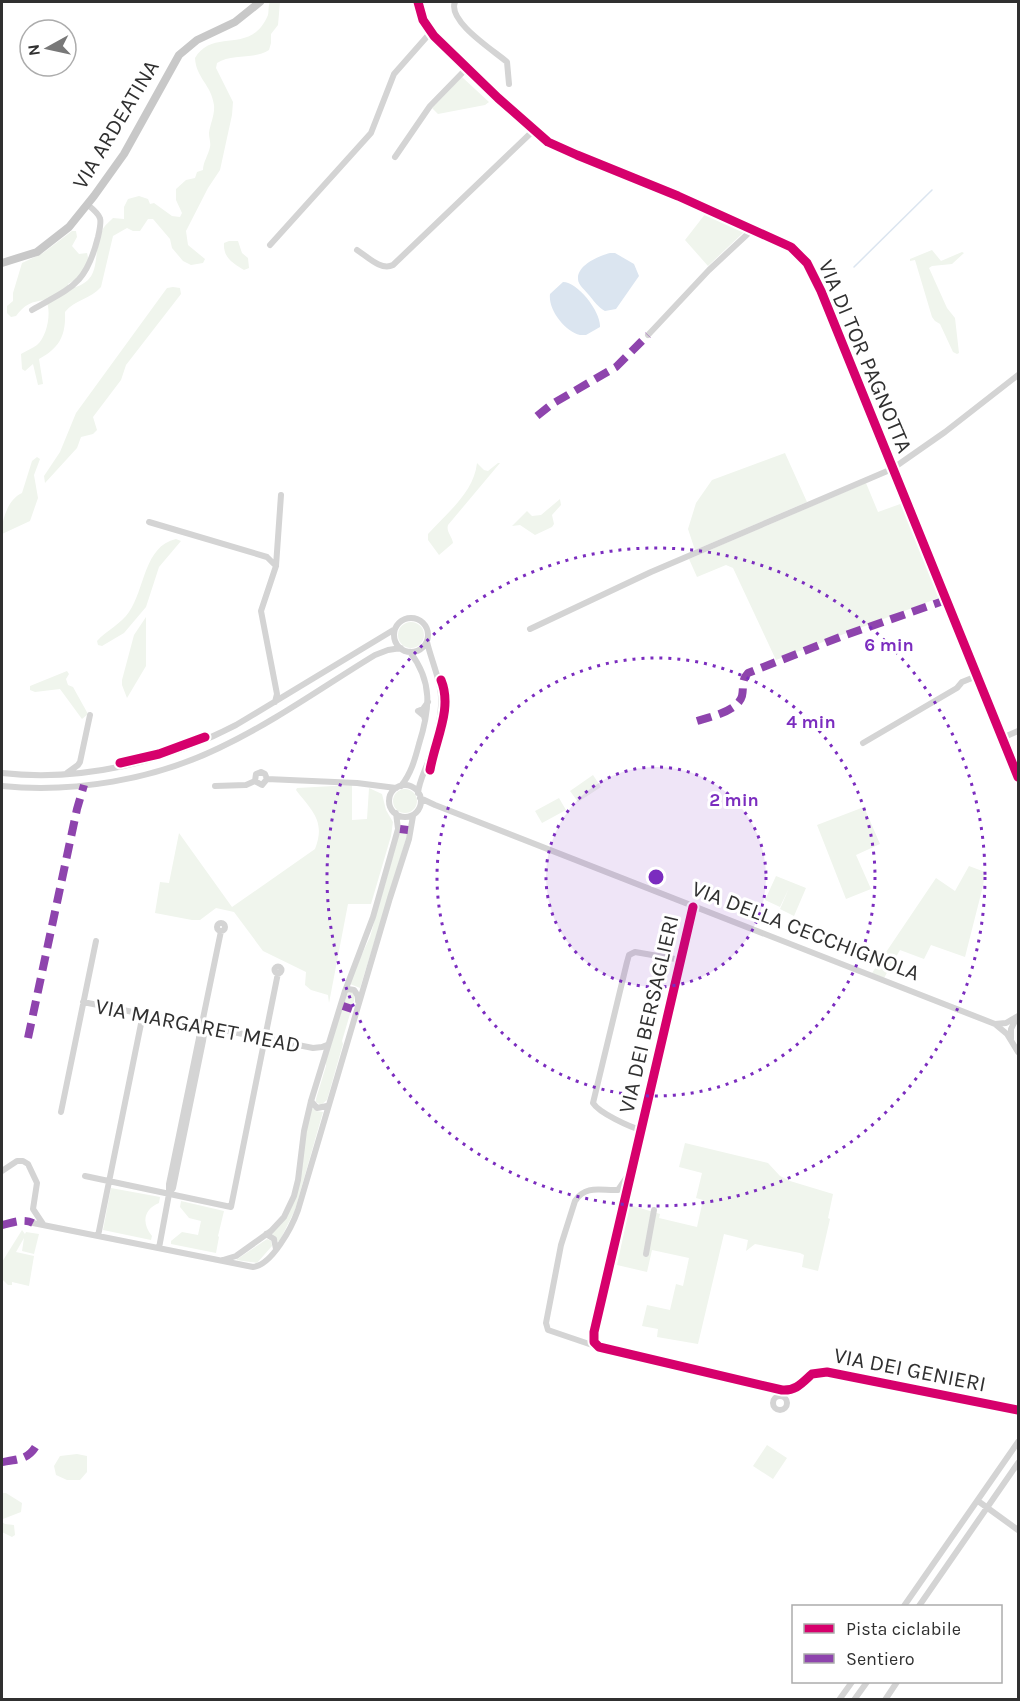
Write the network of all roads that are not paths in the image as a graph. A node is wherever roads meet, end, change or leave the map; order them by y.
1 (260, 2) edge
2 (418, 2) edge
3 (453, 3) edge
4 (431, 32) junction
5 (467, 68) junction
6 (509, 84) dead end
7 (534, 130) junction
8 (394, 157) dead end
9 (88, 205) junction
10 (753, 229) junction
11 (270, 244) dead end
12 (357, 250) dead end
13 (2, 263) edge
14 (32, 310) dead end
15 (648, 335) dead end
16 (1018, 375) edge
17 (892, 468) junction
18 (281, 495) dead end
19 (149, 522) dead end
20 (276, 566) junction
21 (395, 629) junction
22 (530, 629) dead end
23 (427, 642) junction
24 (401, 648) junction
25 (410, 652) junction
26 (977, 676) junction
27 (275, 683) junction
28 (288, 694) junction
29 (274, 703) junction
30 (90, 715) dead end
31 (1018, 731) edge
32 (1002, 738) junction
33 (863, 743) dead end
34 (80, 762) junction
35 (93, 771) junction
36 (2, 773) edge
37 (66, 774) junction
38 (1018, 777) edge
39 (2, 786) edge
40 (215, 786) dead end
41 (379, 787) junction
42 (399, 787) junction
43 (419, 795) junction
44 (390, 799) junction
45 (435, 806) junction
46 (419, 810) junction
47 (396, 813) junction
48 (413, 816) junction
49 (693, 907) junction
50 (221, 931) dead end
51 (96, 941) dead end
52 (681, 960) junction
53 (278, 973) dead end
54 (345, 991) junction
55 (83, 1002) junction
56 (356, 1011) junction
57 (143, 1014) junction
58 (1017, 1017) edge
59 (995, 1024) junction
60 (202, 1026) junction
61 (265, 1038) junction
62 (1011, 1040) junction
63 (327, 1045) junction
64 (313, 1048) junction
65 (1018, 1052) edge
66 (322, 1060) junction
67 (311, 1101) junction
68 (327, 1106) junction
69 (61, 1112) dead end
70 (641, 1130) junction
71 (2, 1171) edge
72 (632, 1171) junction
73 (85, 1176) dead end
74 (108, 1182) junction
75 (170, 1194) junction
76 (654, 1210) dead end
77 (33, 1223) dead end
78 (43, 1225) junction
79 (266, 1234) junction
80 (98, 1236) junction
81 (159, 1248) junction
82 (276, 1249) junction
83 (646, 1254) dead end
84 (219, 1260) junction
85 (599, 1347) junction
86 (1018, 1410) edge
87 (1018, 1442) edge
88 (1018, 1463) edge
89 (978, 1501) junction
90 (988, 1508) junction
91 (959, 1528) junction
92 (1018, 1530) edge
93 (968, 1535) junction
94 (905, 1605) edge
95 (920, 1605) edge
96 (851, 1683) edge
97 (866, 1683) edge
98 (896, 1683) edge
99 (839, 1700) edge
100 (854, 1700) edge
101 (885, 1700) edge

1 - 9 main road, VIA ARDEATINA
2 - 4 street, VIA DI TOR PAGNOTTA
3 - 6 street
4 - 5 street, VIA DI TOR PAGNOTTA
4 - 11 street
5 - 7 street, VIA DI TOR PAGNOTTA
5 - 8 street
7 - 10 street, VIA DI TOR PAGNOTTA
7 - 12 street
9 - 13 main road, VIA ARDEATINA
9 - 14 street
10 - 15 street
10 - 17 street, VIA DI TOR PAGNOTTA
16 - 17 street
17 - 22 street, VIA DI TOR PAGNOTTA
17 - 26 street, VIA DI TOR PAGNOTTA
18 - 20 street
19 - 20 street
20 - 27 street
21 - 23 street
21 - 24 street
21 - 28 street
23 - 25 street
23 - 43 street
24 - 25 street
24 - 39 street
25 - 42 street
26 - 32 street, VIA DI TOR PAGNOTTA
26 - 33 street
27 - 28 street
27 - 29 street
28 - 29 street
29 - 35 street
30 - 34 street
31 - 32 street
32 - 38 street, VIA DI TOR PAGNOTTA
34 - 35 street
34 - 37 street
35 - 37 street
36 - 37 street
40 - 41 street
41 - 42 street
41 - 44 street
42 - 43 street
42 - 44 street
43 - 45 street, VIA DELLA CECCHIGNOLA
43 - 46 street
44 - 47 street
45 - 46 street
45 - 49 street, VIA DELLA CECCHIGNOLA
46 - 48 street
47 - 48 street
47 - 54 street
48 - 56 street
49 - 52 street, VIA DEI BERSAGLIERI
49 - 59 street, VIA DELLA CECCHIGNOLA
50 - 60 street
51 - 55 street
52 - 70 street, VIA DEI BERSAGLIERI
52 - 70 street, VIA DEI BERSAGLIERI
53 - 61 street
54 - 56 street
54 - 63 street
55 - 57 street, VIA MARGARET MEAD
55 - 69 street
56 - 68 street
57 - 60 street, VIA MARGARET MEAD
57 - 74 street
58 - 59 street
58 - 62 street
59 - 62 street, VIA DELLA CECCHIGNOLA
60 - 61 street, VIA MARGARET MEAD
60 - 75 street
61 - 64 street, VIA MARGARET MEAD
61 - 75 street
62 - 65 street, VIA DELLA CECCHIGNOLA
63 - 64 street, VIA MARGARET MEAD
63 - 66 street
64 - 66 street, VIA MARGARET MEAD
66 - 67 street
67 - 68 street
67 - 79 street
68 - 82 street
70 - 72 street, VIA DEI BERSAGLIERI
71 - 78 street
72 - 85 street, VIA DEI BERSAGLIERI
72 - 85 street
73 - 74 street
74 - 75 street
74 - 80 street
75 - 81 street
76 - 83 street
77 - 78 street
78 - 80 street
79 - 82 street
79 - 84 street
80 - 81 street
81 - 84 street
82 - 84 street
85 - 86 street, VIA DEI GENIERI
87 - 89 street
88 - 90 street
89 - 90 street
89 - 91 street
90 - 92 street
90 - 93 street
91 - 93 street
91 - 94 street
93 - 95 street
96 - 99 street
97 - 100 street
98 - 101 street

